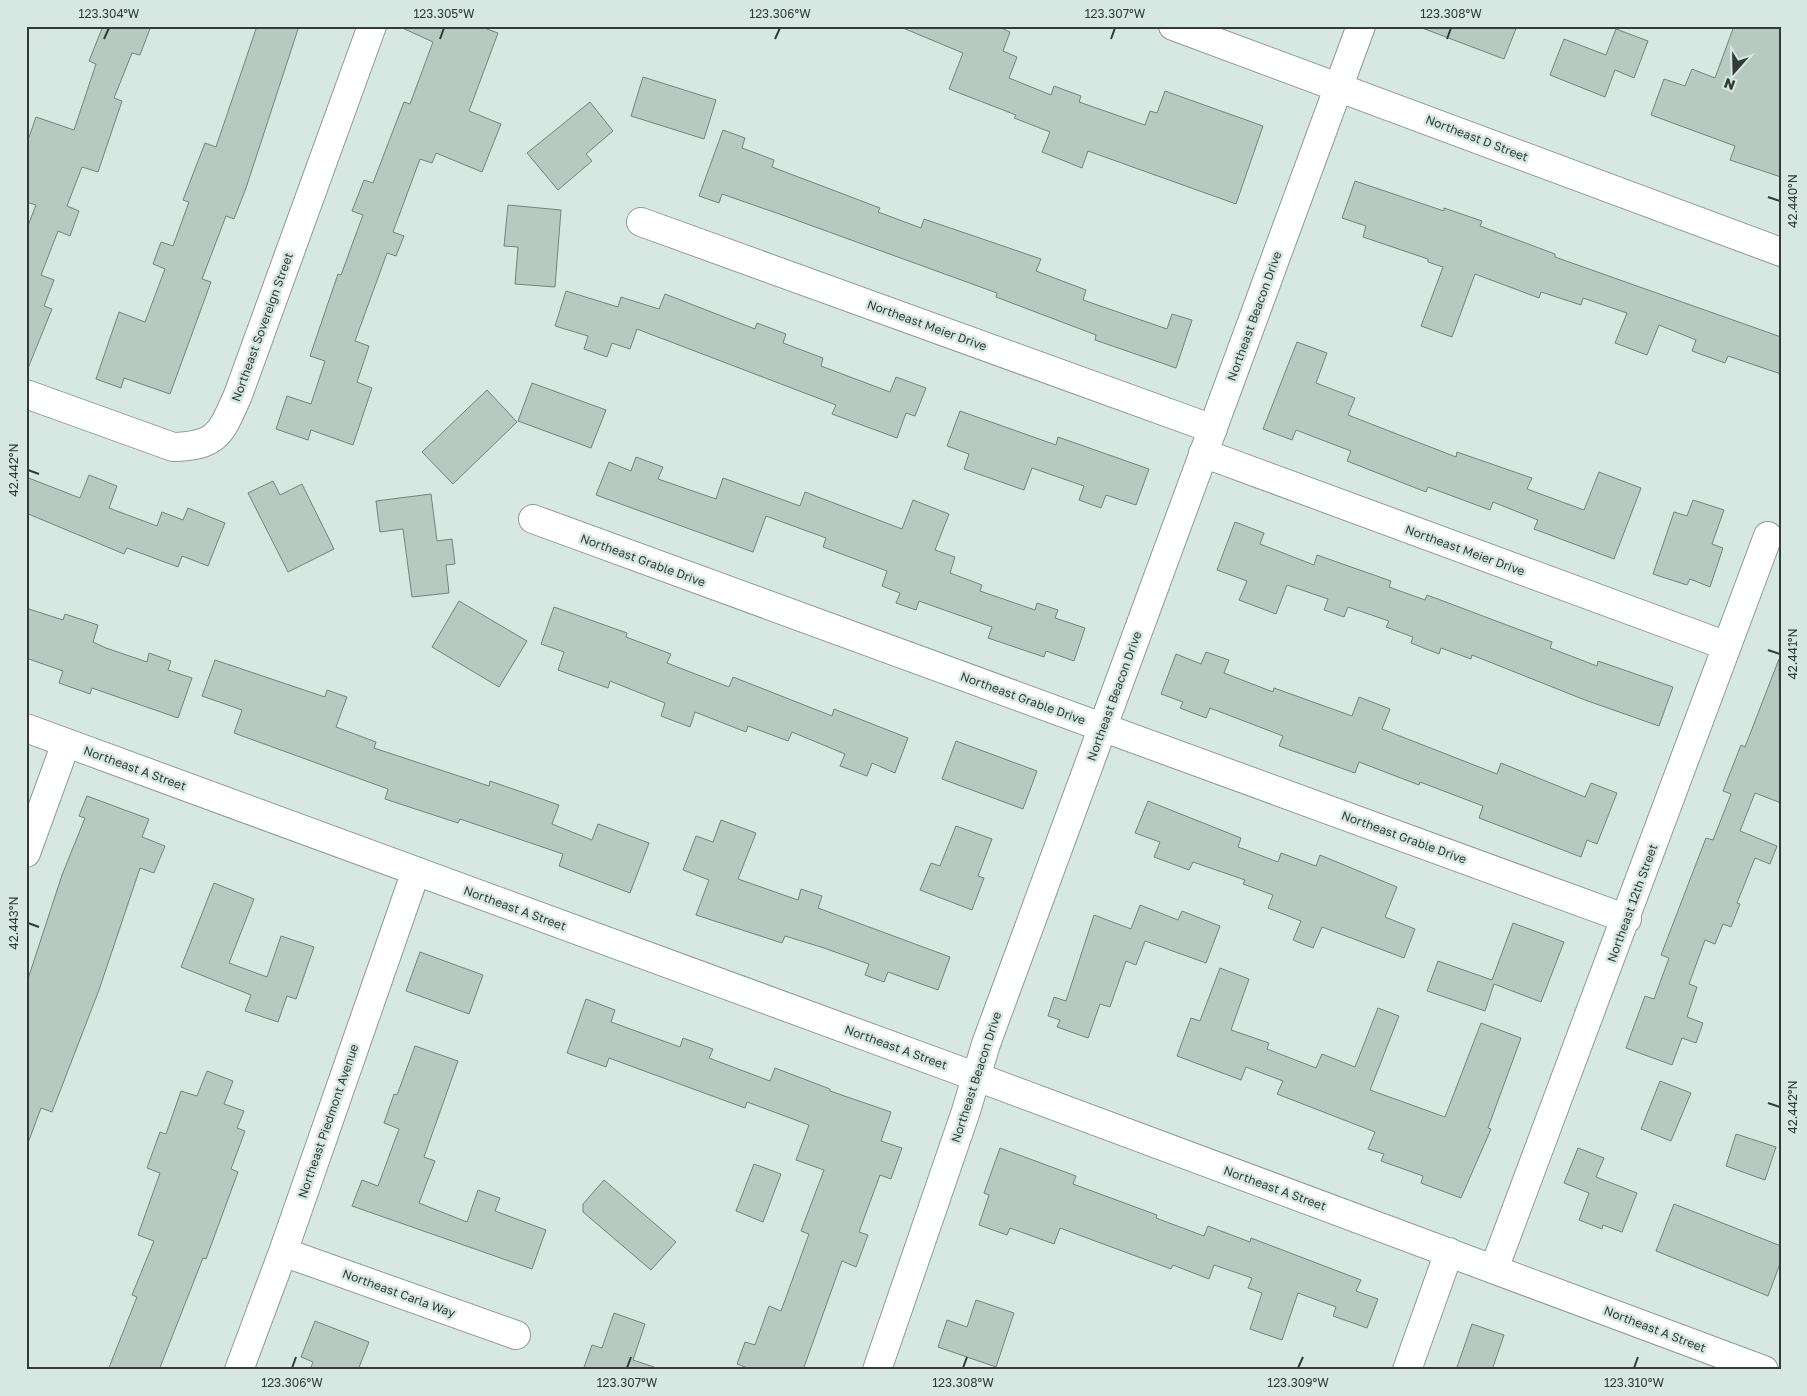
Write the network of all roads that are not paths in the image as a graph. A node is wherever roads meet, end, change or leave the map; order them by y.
1 (372, 26) edge
2 (1173, 26) edge
3 (1361, 26) edge
4 (1339, 87) junction
5 (641, 222) dead end
6 (1781, 252) edge
7 (26, 394) edge
8 (1208, 441) junction
9 (532, 520) dead end
10 (1768, 536) dead end
11 (1727, 646) junction
12 (1103, 727) junction
13 (26, 728) edge
14 (66, 743) junction
15 (26, 853) edge
16 (416, 871) junction
17 (1627, 919) junction
18 (977, 1077) junction
19 (282, 1252) junction
20 (1449, 1252) junction
21 (1494, 1269) junction
22 (516, 1335) dead end
23 (239, 1370) edge
24 (877, 1370) edge
25 (1407, 1370) edge
26 (1764, 1370) edge

1 - 7 street, Northeast Sovereign Street
2 - 4 street, Northeast D Street
3 - 4 street, Northeast Beacon Drive
4 - 6 street, Northeast D Street
4 - 8 street, Northeast Beacon Drive
5 - 8 street, Northeast Meier Drive
8 - 11 street, Northeast Meier Drive
8 - 12 street, Northeast Beacon Drive
9 - 12 street, Northeast Grable Drive
10 - 11 street, Northeast 12th Street
11 - 17 street, Northeast 12th Street
12 - 17 street, Northeast Grable Drive
12 - 18 street, Northeast Beacon Drive
13 - 14 street, Northeast A Street
14 - 15 street
14 - 16 street, Northeast A Street
16 - 18 street, Northeast A Street
16 - 19 street, Northeast Piedmont Avenue
17 - 21 street, Northeast 12th Street
18 - 20 street, Northeast A Street
18 - 24 street, Northeast Beacon Drive
19 - 22 street, Northeast Carla Way
19 - 23 street, Northeast Piedmont Avenue
20 - 21 street, Northeast A Street
20 - 25 street
21 - 26 street, Northeast A Street

